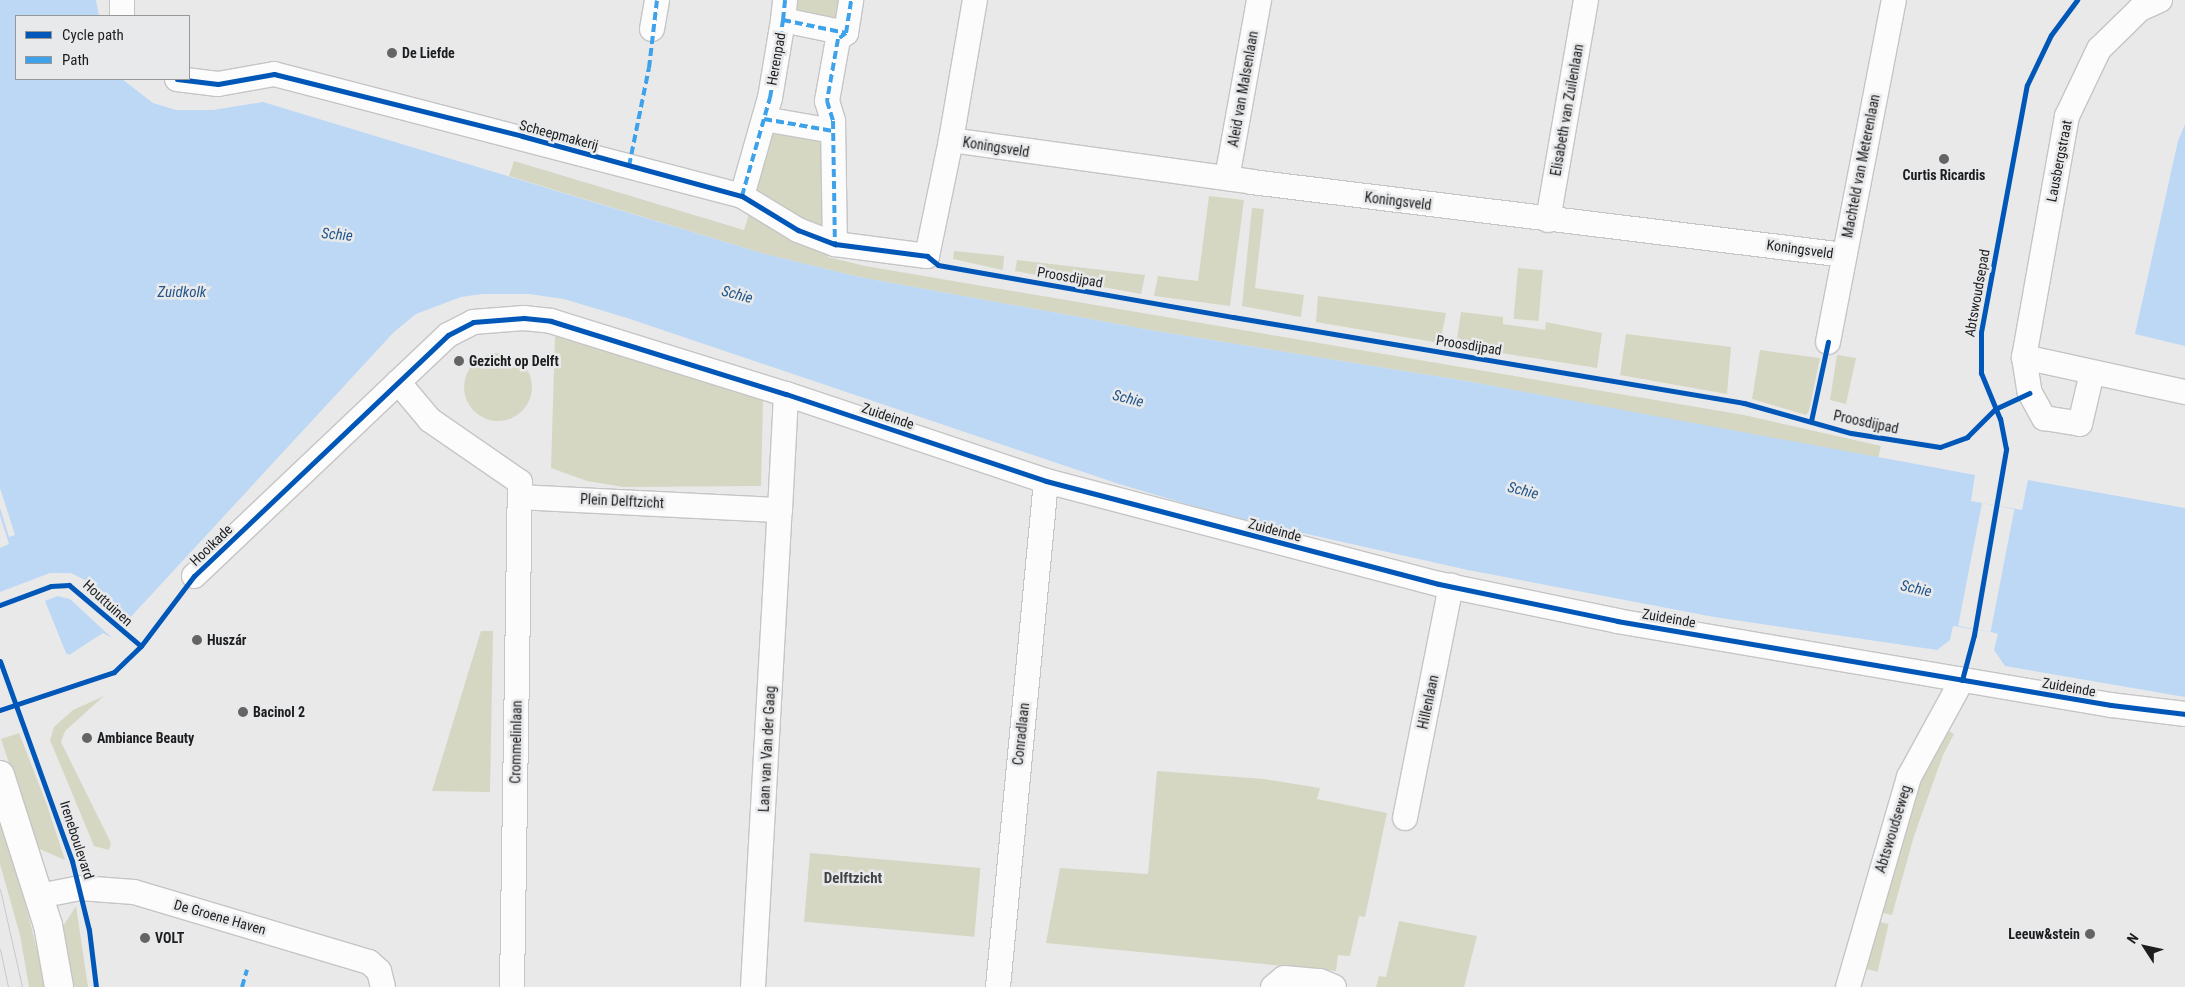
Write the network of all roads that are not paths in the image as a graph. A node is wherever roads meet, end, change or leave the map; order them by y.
1 (657, 0) edge
2 (851, 0) edge
3 (975, 0) edge
4 (1259, 0) edge
5 (1586, 0) edge
6 (1894, 0) edge
7 (2160, 0) edge
8 (784, 10) edge
9 (652, 29) dead end
10 (846, 33) junction
11 (185, 80) edge
12 (766, 108) junction
13 (833, 131) junction
14 (951, 140) junction
15 (1227, 178) junction
16 (742, 196) junction
17 (1548, 220) junction
18 (835, 244) junction
19 (1844, 255) junction
20 (1828, 342) dead end
21 (2024, 358) junction
22 (2092, 373) junction
23 (398, 382) junction
24 (2185, 392) edge
25 (786, 394) junction
26 (1046, 481) junction
27 (520, 496) junction
28 (780, 510) junction
29 (194, 576) dead end
30 (1451, 586) junction
31 (1962, 680) junction
32 (2185, 714) edge
33 (0, 775) edge
34 (1405, 818) dead end
35 (39, 896) junction
36 (59, 987) edge
37 (382, 987) edge
38 (512, 987) edge
39 (753, 987) edge
40 (998, 987) edge
41 (1273, 987) edge
42 (1334, 987) edge
43 (1848, 987) edge

1 - 9 street
2 - 10 street
3 - 14 street
4 - 15 street, Aleid van Malsenlaan
5 - 17 street, Elisabeth van Zuilenlaan
6 - 19 street, Machteld van Meterenlaan
7 - 21 street, Lausbergstraat
8 - 10 street, Herenpad
8 - 12 street, Herenpad
10 - 13 street
11 - 16 street, Scheepmakerij
12 - 13 street
12 - 16 street
13 - 18 street
14 - 15 street, Koningsveld
14 - 18 street, Scheepmakerij
15 - 17 street, Koningsveld
16 - 18 street, Scheepmakerij
17 - 19 street, Koningsveld
19 - 20 street, Machteld van Meterenlaan
21 - 22 street
21 - 22 street, Lausbergstraat
22 - 24 street
23 - 25 street, Zuideinde
23 - 27 street
23 - 29 street, Hooikade
25 - 26 street, Zuideinde
25 - 28 street
26 - 30 street, Zuideinde
26 - 40 street, Conradlaan
27 - 28 street, Plein Delftzicht
27 - 38 street, Crommelinlaan
28 - 39 street, Laan van Van der Gaag
30 - 31 street, Zuideinde
30 - 34 street, Hillenlaan
31 - 32 street, Zuideinde
31 - 43 street, Abtswoudseweg
33 - 35 main road
35 - 36 main road
35 - 37 street, De Groene Haven
41 - 42 street

